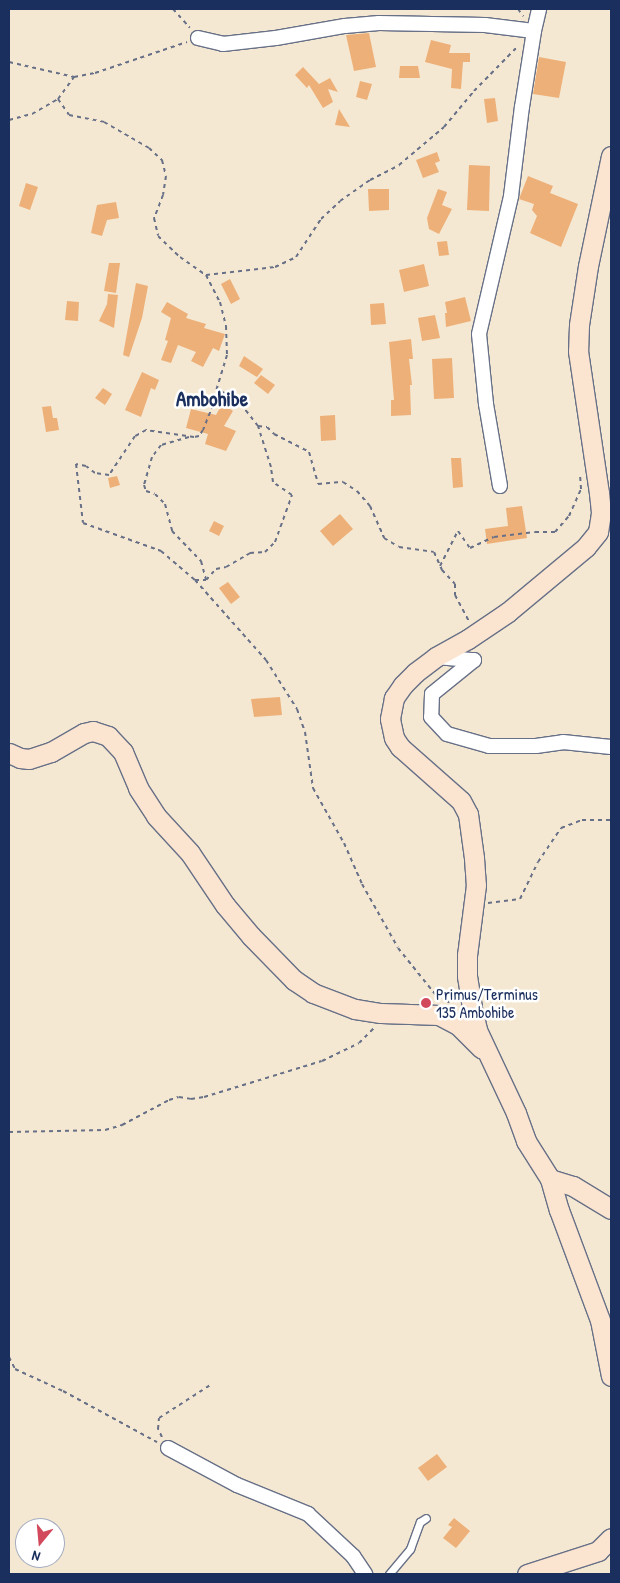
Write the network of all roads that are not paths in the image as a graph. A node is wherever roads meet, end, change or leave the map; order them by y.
1 (539, 9) edge
2 (534, 31) junction
3 (198, 38) road end
4 (611, 156) edge
5 (500, 486) dead end
6 (436, 657) junction
7 (611, 747) edge
8 (9, 753) edge
9 (488, 1056) junction
10 (550, 1179) junction
11 (611, 1209) edge
12 (611, 1376) edge
13 (168, 1448) road end
14 (426, 1518) dead end
15 (611, 1538) edge
16 (365, 1574) edge
17 (389, 1574) edge
18 (527, 1574) edge

1 - 2 street
2 - 3 street
2 - 5 street
4 - 6 street
6 - 7 street
6 - 9 street
8 - 9 street
9 - 10 street
10 - 11 street
10 - 12 street
13 - 16 street
14 - 17 lane
15 - 18 street

